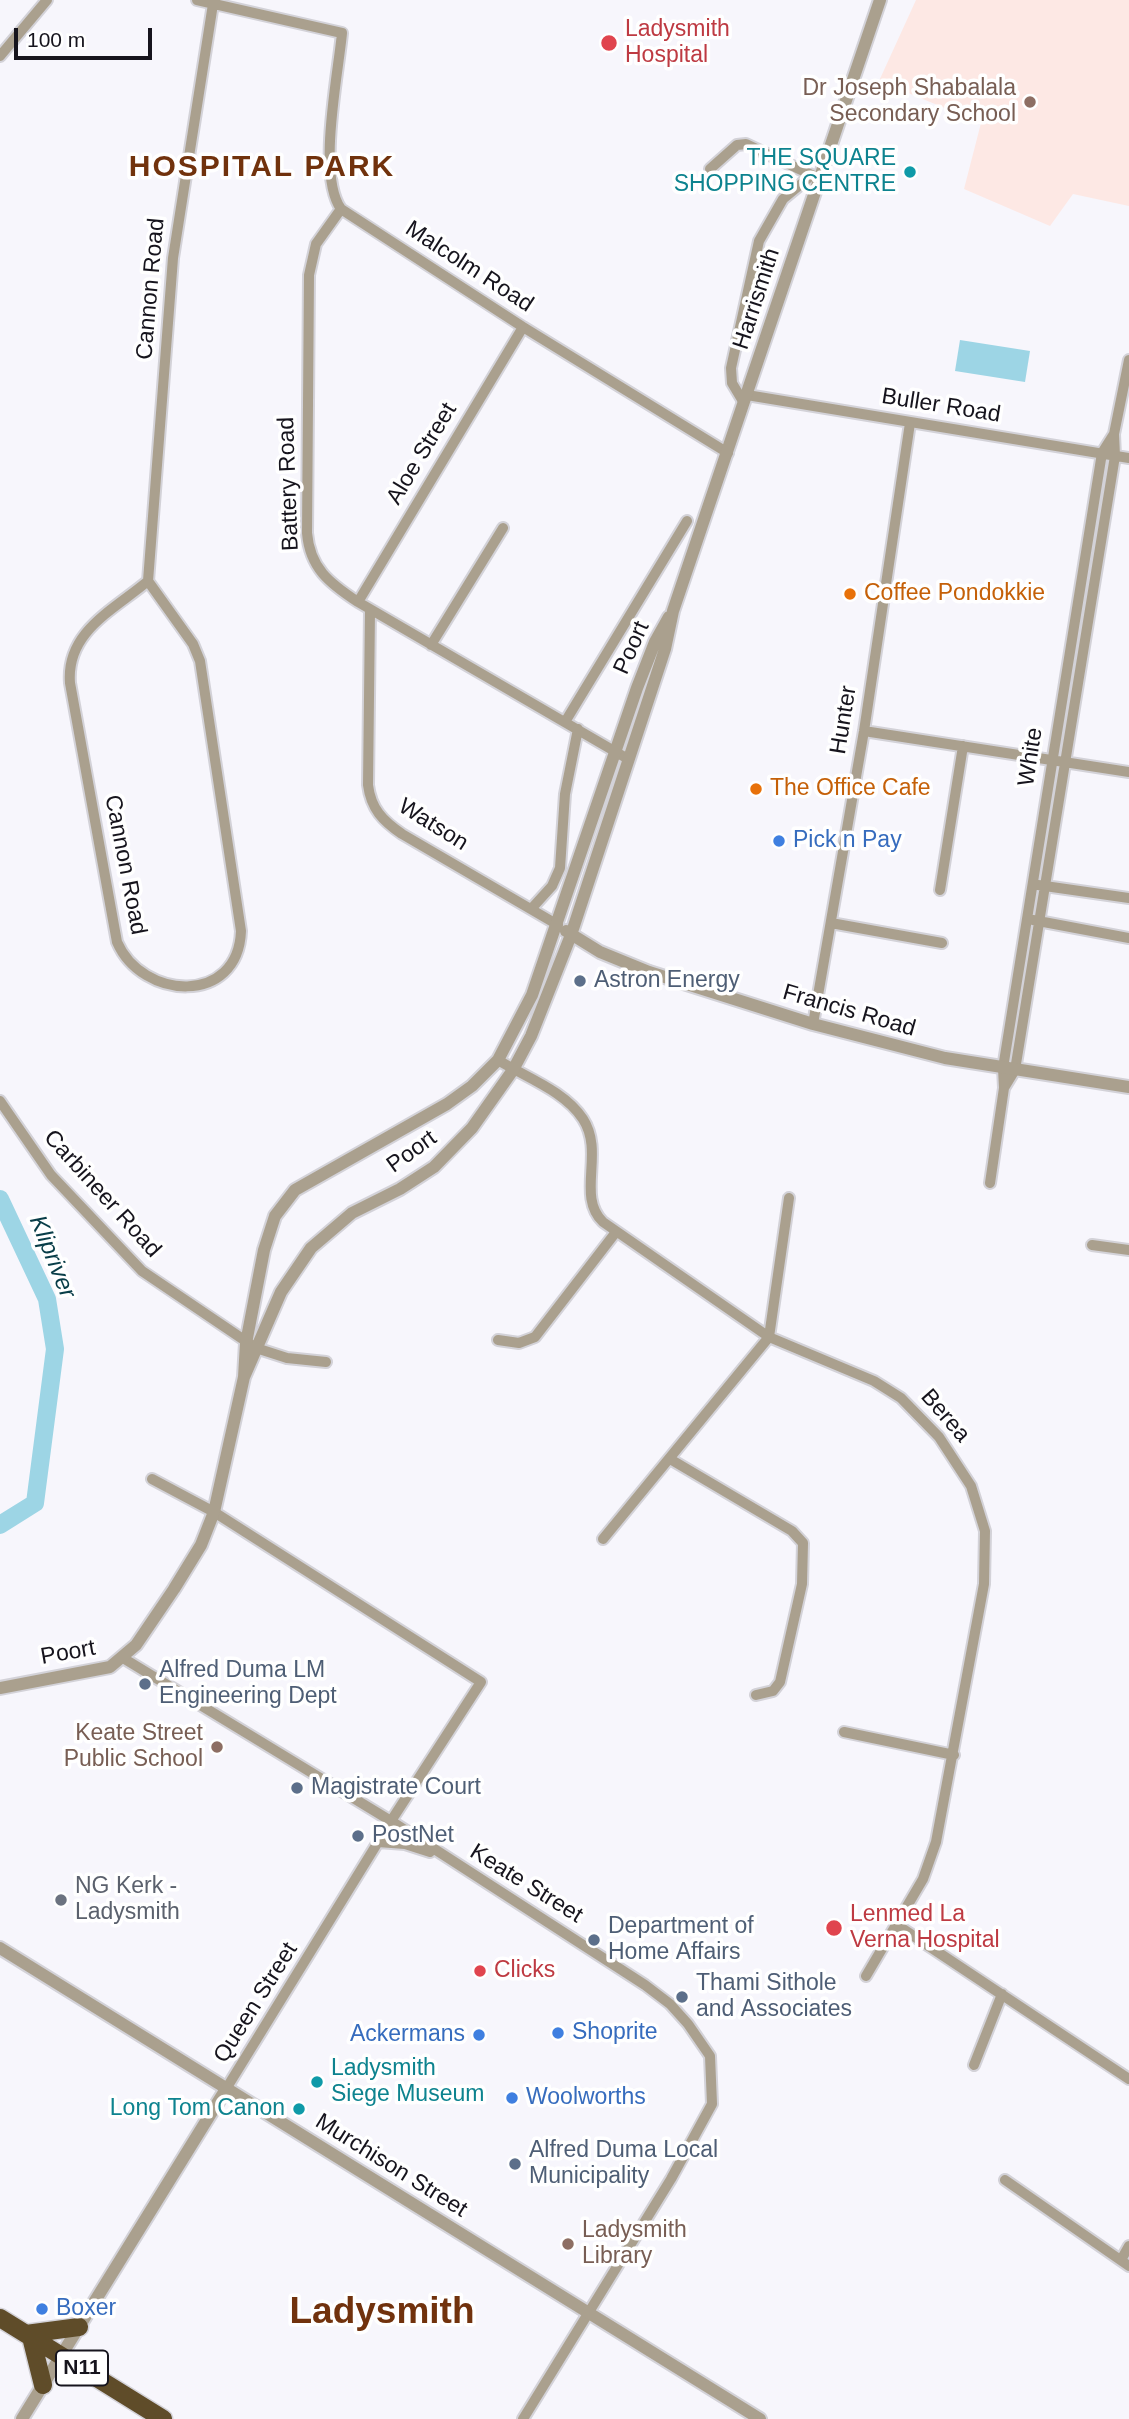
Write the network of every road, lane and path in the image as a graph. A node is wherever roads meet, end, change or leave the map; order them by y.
1 (47, 0) edge
2 (197, 0) edge
3 (880, 0) edge
4 (214, 4) junction
5 (0, 56) edge
6 (710, 169) dead end
7 (815, 177) junction
8 (341, 209) junction
9 (523, 327) junction
10 (1129, 360) edge
11 (746, 399) junction
12 (910, 423) junction
13 (1114, 434) junction
14 (728, 453) junction
15 (1102, 453) junction
16 (1115, 456) junction
17 (1129, 458) edge
18 (687, 521) dead end
19 (503, 528) dead end
20 (148, 581) junction
21 (358, 602) junction
22 (370, 610) junction
23 (1076, 610) junction
24 (673, 611) junction
25 (1089, 612) junction
26 (431, 645) junction
27 (565, 722) junction
28 (578, 729) junction
29 (864, 731) junction
30 (963, 746) junction
31 (615, 751) junction
32 (628, 759) junction
33 (1052, 760) junction
34 (1064, 762) junction
35 (1129, 772) edge
36 (1032, 883) junction
37 (1045, 886) junction
38 (940, 890) dead end
39 (1129, 898) edge
40 (532, 908) junction
41 (1026, 919) junction
42 (1039, 921) junction
43 (831, 923) junction
44 (558, 925) junction
45 (570, 935) junction
46 (1129, 938) edge
47 (942, 943) dead end
48 (814, 1024) junction
49 (498, 1060) junction
50 (1009, 1069) junction
51 (513, 1070) junction
52 (1129, 1087) edge
53 (0, 1101) edge
54 (990, 1183) dead end
55 (789, 1198) dead end
56 (616, 1231) junction
57 (1092, 1245) dead end
58 (1129, 1250) edge
59 (769, 1338) junction
60 (498, 1340) dead end
61 (251, 1345) junction
62 (326, 1362) dead end
63 (670, 1459) junction
64 (152, 1479) dead end
65 (214, 1512) junction
66 (603, 1539) dead end
67 (123, 1658) junction
68 (0, 1688) edge
69 (756, 1695) dead end
70 (844, 1732) dead end
71 (954, 1755) junction
72 (391, 1821) junction
73 (378, 1842) junction
74 (444, 1857) junction
75 (897, 1925) junction
76 (0, 1948) edge
77 (866, 1976) dead end
78 (1002, 1994) junction
79 (974, 2065) dead end
80 (1129, 2079) edge
81 (226, 2090) junction
82 (1005, 2180) dead end
83 (1129, 2246) edge
84 (1125, 2263) edge
85 (589, 2313) junction
86 (0, 2318) edge
87 (79, 2328) junction
88 (28, 2336) junction
89 (61, 2356) junction
90 (43, 2385) junction
91 (22, 2419) edge
92 (163, 2419) edge
93 (523, 2419) edge
94 (760, 2419) edge

1 - 5 street
2 - 4 street
3 - 7 street, Harrismith
4 - 8 street
4 - 20 street, Cannon Road
6 - 7 street
7 - 11 street, Harrismith
7 - 11 street
8 - 9 street, Malcolm Road
8 - 21 street, Battery Road
9 - 14 street, Malcolm Road
9 - 21 street, Aloe Street
10 - 13 street
11 - 12 street, Buller Road
11 - 14 street, Harrismith
12 - 15 street, Buller Road
12 - 29 street, Hunter
13 - 15 street
13 - 16 street, White
14 - 24 street, Harrismith
15 - 16 street, Buller Road
15 - 23 street, White
16 - 17 street, Buller Road
16 - 25 street, White
18 - 27 street
19 - 26 street
20 - 20 street, Cannon Road
21 - 22 street, Battery Road
22 - 26 street, Battery Road
22 - 40 street, Watson
23 - 25 street
23 - 33 street, White
24 - 31 street, Poort
24 - 32 street, Poort
25 - 34 street, White
26 - 27 street, Battery Road
27 - 28 street, Battery Road
28 - 31 street, Battery Road
28 - 40 street
29 - 30 street
29 - 43 street, Hunter
30 - 33 street
30 - 38 street
31 - 32 street, Battery Road
31 - 44 street, Poort
32 - 45 street, Poort
33 - 34 street
33 - 36 street, White
34 - 35 street
34 - 37 street, White
36 - 37 street
36 - 41 street, White
37 - 39 street
37 - 42 street, White
40 - 44 street, Watson
41 - 42 street
41 - 50 street, White
42 - 46 street
42 - 50 street, White
43 - 47 street
43 - 48 street, Hunter
44 - 45 street, Watson
44 - 49 street, Poort
45 - 48 street, Francis Road
45 - 51 street, Poort
48 - 50 street, Francis Road
49 - 51 street, Berea
49 - 61 street, Poort
50 - 52 street, Francis Road
50 - 54 street
51 - 56 street, Berea
51 - 61 street, Poort
53 - 61 street, Carbineer Road
55 - 59 street
56 - 59 street, Berea
56 - 60 street
57 - 58 street
59 - 63 street
59 - 71 street, Berea
61 - 62 street, Carbineer Road
61 - 65 street, Poort
63 - 66 street
63 - 69 street
64 - 65 street
65 - 67 street, Poort
65 - 72 street, Queen Street
67 - 68 street, Poort
67 - 72 street, Keate Street
70 - 71 street
71 - 75 street, Berea
72 - 73 street, Queen Street
72 - 74 street, Keate Street
73 - 74 street
73 - 81 street, Queen Street
74 - 85 street, Keate Street
75 - 77 street, Berea
75 - 78 street
76 - 81 street, Murchison Street
78 - 79 street
78 - 80 street
81 - 85 street, Murchison Street
81 - 87 street, Queen Street
82 - 84 street
83 - 84 street
85 - 93 street
85 - 94 street, Murchison Street
86 - 88 highway, N11
87 - 88 highway
87 - 89 street, Queen Street
88 - 89 highway, N11
88 - 90 highway
89 - 90 street, Queen Street
89 - 92 highway, N11
90 - 91 street, Queen Street

